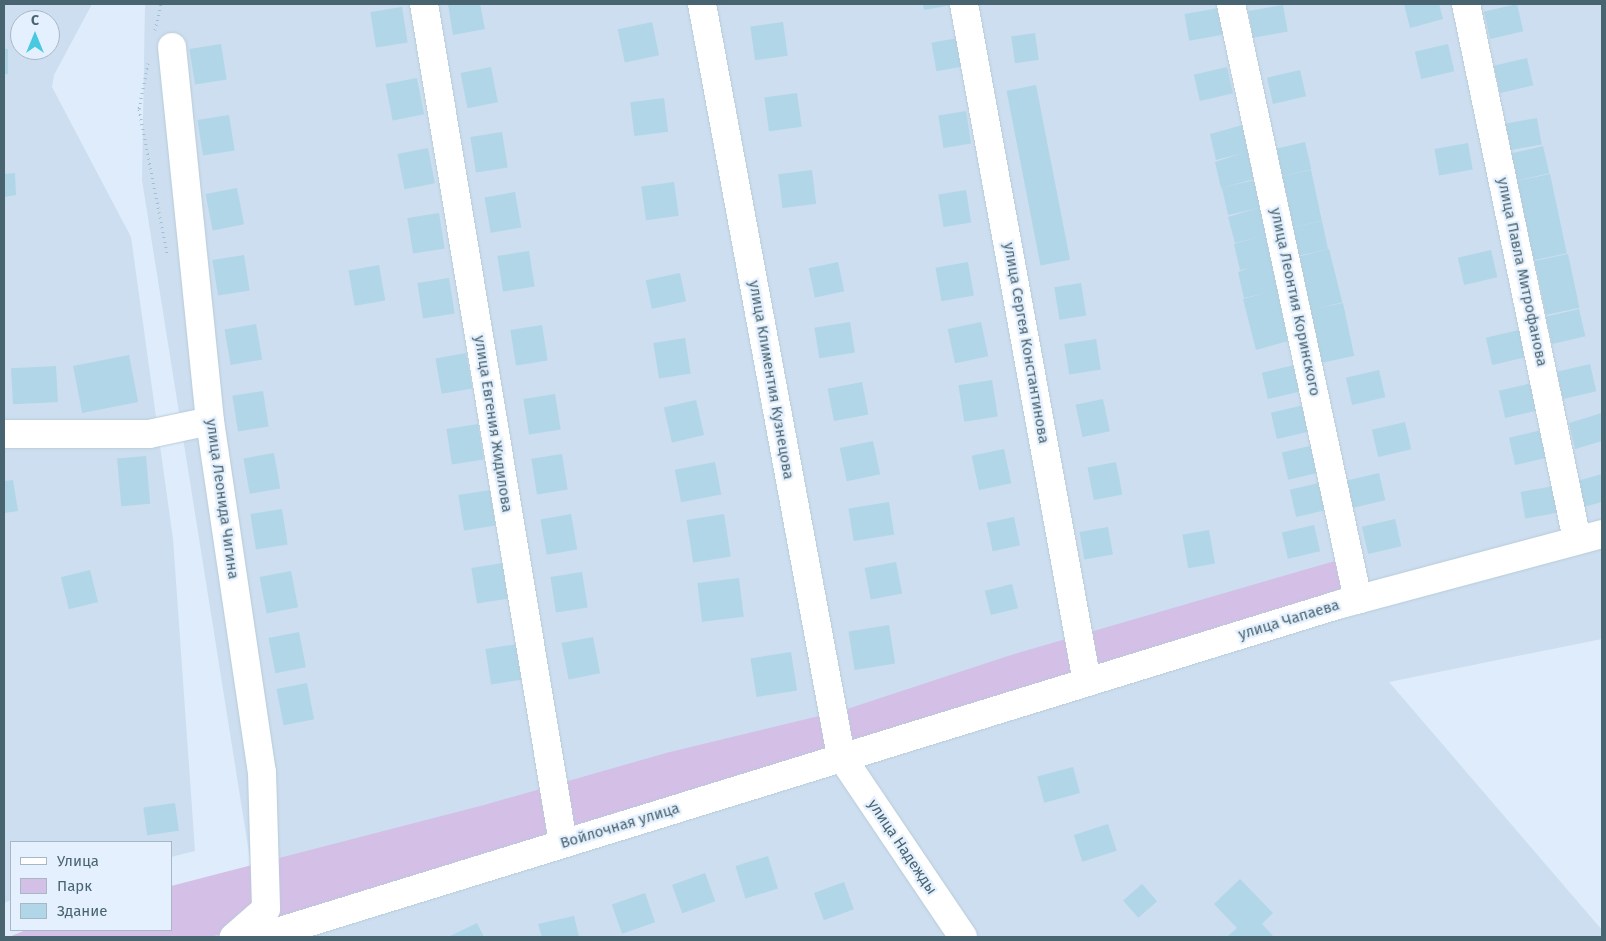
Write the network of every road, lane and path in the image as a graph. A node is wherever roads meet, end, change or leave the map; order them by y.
1 (424, 4) edge
2 (702, 4) edge
3 (964, 4) edge
4 (1231, 4) edge
5 (1466, 4) edge
6 (172, 47) dead end
7 (210, 421) junction
8 (4, 434) edge
9 (1590, 537) edge
10 (1358, 600) junction
11 (1087, 682) junction
12 (978, 714) joint
13 (840, 756) junction
14 (563, 844) junction
15 (234, 937) edge
16 (262, 937) edge
17 (963, 937) edge

1 - 14 street, улица Евгения Жидилова
2 - 13 street, улица Климентия Кузнецова
3 - 11 street, улица Сергея Константинова
4 - 10 street, улица Леонтия Коринского
5 - 9 street, улица Павла Митрофанова
6 - 7 street, улица Леонида Чигина
7 - 8 street
7 - 15 street, улица Леонида Чигина
9 - 10 street, улица Чапаева
10 - 11 street, улица Чапаева
11 - 12 street, улица Чапаева
12 - 13 street, Войлочная улица
13 - 14 street, Войлочная улица
13 - 17 street, улица Надежды
14 - 16 street, Войлочная улица

